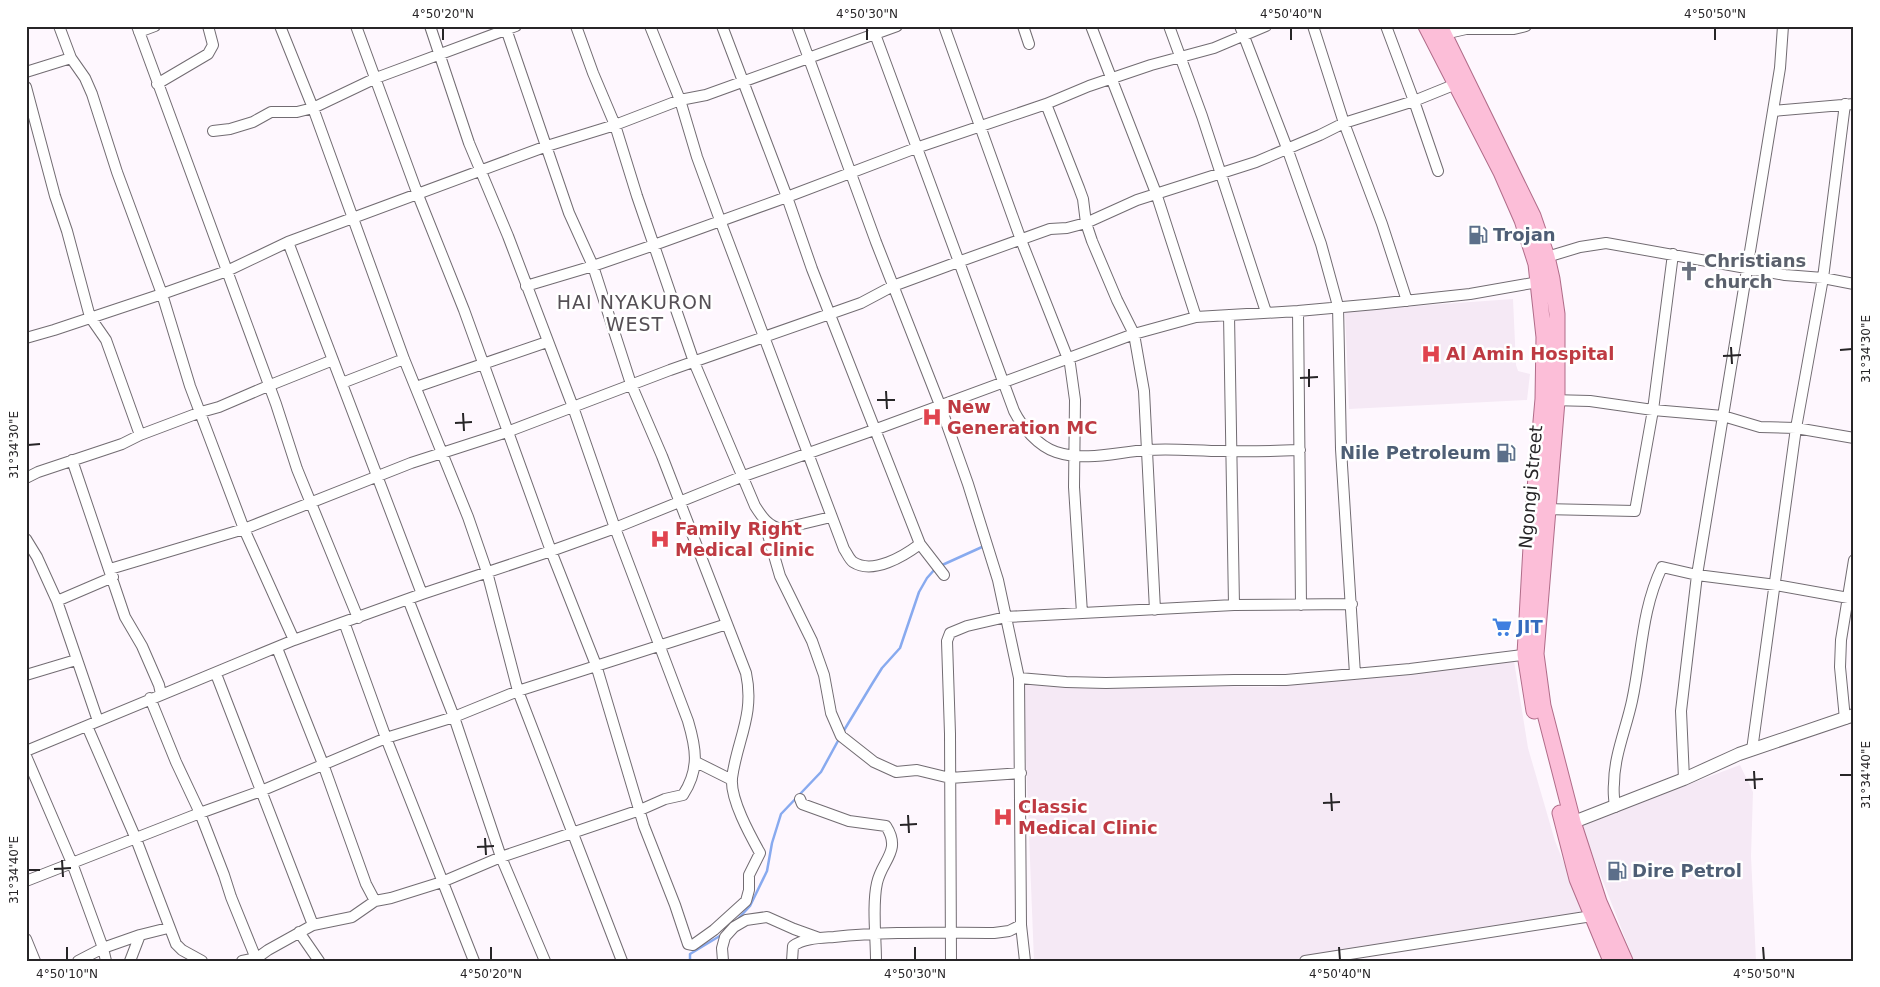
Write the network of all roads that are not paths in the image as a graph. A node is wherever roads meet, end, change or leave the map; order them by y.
1 (59, 26) edge
2 (155, 26) edge
3 (208, 26) edge
4 (280, 26) edge
5 (356, 26) edge
6 (430, 26) edge
7 (576, 26) edge
8 (650, 26) edge
9 (722, 26) edge
10 (797, 26) edge
11 (897, 26) edge
12 (944, 26) edge
13 (1023, 26) edge
14 (1091, 26) edge
15 (1169, 26) edge
16 (1266, 26) edge
17 (1313, 26) edge
18 (1386, 26) edge
19 (1426, 26) edge
20 (1526, 26) edge
21 (1783, 26) edge
22 (509, 27) edge
23 (1466, 27) edge
24 (138, 29) edge
25 (874, 30) edge
26 (1442, 30) edge
27 (1241, 31) edge
28 (1029, 44) dead end
29 (439, 53) junction
30 (1180, 56) junction
31 (70, 58) junction
32 (809, 59) junction
33 (26, 72) edge
34 (376, 78) junction
35 (743, 80) junction
36 (1111, 80) junction
37 (157, 84) junction
38 (1456, 84) junction
39 (26, 87) edge
40 (680, 100) junction
41 (1414, 101) junction
42 (1046, 104) junction
43 (1850, 104) edge
44 (312, 108) junction
45 (1773, 111) junction
46 (1344, 123) junction
47 (615, 125) junction
48 (981, 127) junction
49 (213, 131) dead end
50 (547, 146) junction
51 (916, 148) junction
52 (1287, 148) junction
53 (480, 171) junction
54 (1438, 171) dead end
55 (851, 172) junction
56 (1221, 172) junction
57 (1156, 193) junction
58 (418, 195) junction
59 (787, 197) junction
60 (353, 219) junction
61 (720, 220) junction
62 (1086, 222) junction
63 (1020, 240) junction
64 (288, 242) junction
65 (654, 245) junction
66 (1673, 254) junction
67 (1547, 257) junction
68 (958, 262) junction
69 (593, 266) junction
70 (1747, 267) junction
71 (227, 271) junction
72 (1823, 278) junction
73 (1545, 280) junction
74 (1854, 284) edge
75 (526, 286) junction
76 (893, 286) junction
77 (162, 294) junction
78 (1407, 301) junction
79 (1338, 306) junction
80 (1298, 311) junction
81 (1266, 312) junction
82 (830, 313) junction
83 (1229, 315) junction
84 (1196, 316) junction
85 (90, 317) junction
86 (1134, 334) junction
87 (764, 336) junction
88 (26, 338) edge
89 (547, 342) junction
90 (1068, 357) junction
91 (404, 359) junction
92 (333, 360) junction
93 (694, 362) junction
94 (483, 363) junction
95 (1004, 381) junction
96 (342, 383) junction
97 (631, 384) junction
98 (268, 386) junction
99 (416, 387) junction
100 (1550, 400) junction
101 (940, 406) junction
102 (573, 407) junction
103 (1653, 410) junction
104 (201, 412) junction
105 (1722, 416) junction
106 (1796, 428) junction
107 (874, 430) junction
108 (507, 432) junction
109 (140, 435) junction
110 (1854, 438) edge
111 (1148, 450) junction
112 (1300, 450) junction
113 (441, 452) junction
114 (1230, 452) junction
115 (807, 454) junction
116 (1073, 456) junction
117 (72, 460) junction
118 (378, 476) junction
119 (741, 477) junction
120 (26, 478) edge
121 (680, 502) junction
122 (312, 503) junction
123 (1540, 510) junction
124 (830, 517) junction
125 (764, 520) junction
126 (615, 528) junction
127 (244, 529) junction
128 (26, 539) edge
129 (920, 544) junction
130 (551, 551) junction
131 (1854, 560) edge
132 (487, 572) junction
133 (1697, 574) junction
134 (109, 575) junction
135 (944, 575) dead end
136 (1776, 585) junction
137 (422, 594) junction
138 (1851, 598) edge
139 (408, 599) junction
140 (57, 601) junction
141 (112, 602) dead end
142 (1352, 604) junction
143 (1234, 605) junction
144 (1301, 605) junction
145 (1155, 610) junction
146 (1082, 613) junction
147 (1006, 617) junction
148 (358, 618) junction
149 (344, 622) junction
150 (727, 624) junction
151 (294, 640) junction
152 (659, 646) junction
153 (277, 648) junction
154 (1531, 654) junction
155 (76, 660) junction
156 (596, 665) junction
157 (216, 674) junction
158 (1355, 674) junction
159 (26, 675) edge
160 (1019, 678) junction
161 (518, 691) junction
162 (161, 694) junction
163 (150, 698) junction
164 (1850, 717) edge
165 (454, 718) junction
166 (98, 721) junction
167 (87, 726) junction
168 (386, 738) junction
169 (1752, 750) junction
170 (26, 751) edge
171 (26, 756) edge
172 (696, 762) junction
173 (323, 764) junction
174 (1020, 773) junction
175 (950, 778) junction
176 (732, 780) junction
177 (1684, 780) junction
178 (260, 791) junction
179 (800, 799) dead end
180 (1615, 807) junction
181 (640, 810) junction
182 (200, 813) junction
183 (1568, 824) junction
184 (573, 832) junction
185 (136, 839) junction
186 (501, 857) junction
187 (72, 863) junction
188 (26, 881) edge
189 (442, 882) junction
190 (376, 901) junction
191 (1598, 914) junction
192 (313, 925) junction
193 (1021, 925) junction
194 (168, 928) junction
195 (299, 932) junction
196 (876, 932) junction
197 (951, 933) junction
198 (140, 935) junction
199 (820, 938) junction
200 (26, 939) edge
201 (103, 948) junction
202 (257, 960) edge
203 (36, 961) edge
204 (78, 961) edge
205 (106, 961) edge
206 (130, 961) edge
207 (202, 961) edge
208 (242, 961) edge
209 (319, 961) edge
210 (474, 961) edge
211 (545, 961) edge
212 (622, 961) edge
213 (723, 961) edge
214 (792, 961) edge
215 (876, 961) edge
216 (951, 961) edge
217 (1025, 961) edge
218 (1305, 961) edge
219 (1611, 961) edge
220 (1625, 961) edge

1 - 31 street
2 - 24 street
3 - 37 street
4 - 44 street
5 - 34 street
6 - 29 street
7 - 47 street
8 - 40 street
9 - 35 street
10 - 32 street
11 - 25 street
12 - 48 street
13 - 28 street
14 - 36 street
15 - 30 street
16 - 27 street
17 - 46 street
18 - 41 street
19 - 38 main road, Ngongi Street
20 - 23 street
21 - 45 street
22 - 29 street
22 - 50 street
23 - 26 street
24 - 37 street
25 - 32 street
25 - 51 street
26 - 67 main road, Ngongi Street
27 - 30 street
27 - 52 street
29 - 34 street
29 - 53 street
30 - 36 street
30 - 56 street
31 - 33 street
31 - 77 street
32 - 35 street
32 - 55 street
34 - 44 street
34 - 58 street
35 - 40 street
35 - 59 street
36 - 42 street
36 - 57 street
37 - 71 street
38 - 41 street
38 - 73 main road, Ngongi Street
39 - 85 street
40 - 47 street
40 - 61 street
41 - 46 street
41 - 54 street
42 - 48 street
42 - 62 street
43 - 45 street
43 - 72 street
44 - 49 street
44 - 60 street
45 - 70 street
46 - 52 street
46 - 78 street
47 - 50 street
47 - 65 street
48 - 51 street
48 - 63 street
50 - 53 street
50 - 69 street
51 - 55 street
51 - 68 street
52 - 56 street
52 - 79 street
53 - 58 street
53 - 75 street
55 - 59 street
55 - 76 street
56 - 57 street
56 - 81 street
57 - 62 street
57 - 84 street
58 - 60 street
58 - 94 street
59 - 61 street
59 - 82 street
60 - 64 street
60 - 91 street
61 - 65 street
61 - 87 street
62 - 63 street
62 - 86 street
63 - 68 street
63 - 90 street
64 - 71 street
64 - 92 street
65 - 69 street
65 - 93 street
66 - 67 street
66 - 70 street
66 - 103 street
67 - 73 main road, Ngongi Street
68 - 76 street
68 - 95 street
69 - 75 street
69 - 97 street
70 - 72 street
70 - 105 street
71 - 77 street
71 - 98 street
72 - 74 street
72 - 106 street
73 - 78 street
73 - 100 main road, Ngongi Street
75 - 89 street
76 - 82 street
76 - 101 street
77 - 85 street
77 - 104 street
78 - 79 street
79 - 80 street
79 - 142 street
80 - 81 street
80 - 112 street
81 - 83 street
82 - 87 street
82 - 107 street
83 - 84 street
83 - 114 street
84 - 86 street
85 - 88 street
85 - 109 street
86 - 90 street
86 - 111 street
87 - 93 street
87 - 115 street
89 - 94 street
89 - 102 street
90 - 95 street
90 - 116 street
91 - 96 street
91 - 99 street
92 - 96 street
92 - 98 street
93 - 97 street
93 - 119 street
94 - 99 street
94 - 108 street
95 - 101 street
95 - 116 street
96 - 118 street
97 - 102 street
97 - 121 street
98 - 104 street
98 - 122 street
99 - 113 street
100 - 103 street
100 - 123 main road, Ngongi Street
101 - 107 street
101 - 147 street
102 - 108 street
102 - 126 street
103 - 105 street
103 - 123 street
104 - 109 street
104 - 127 street
105 - 106 street
105 - 133 street
106 - 110 street
106 - 136 street
107 - 115 street
107 - 129 street
108 - 113 street
108 - 130 street
109 - 117 street
111 - 114 street
111 - 116 street
111 - 145 street
112 - 114 street
112 - 144 street
113 - 118 street
113 - 132 street
114 - 143 street
115 - 119 street
115 - 124 street
116 - 146 street
117 - 120 street
117 - 134 street
118 - 122 street
118 - 137 street
119 - 121 street
119 - 125 street
121 - 126 street
121 - 150 street
122 - 127 street
122 - 148 street
123 - 154 main road, Ngongi Street
124 - 125 street
124 - 129 street
125 - 175 street
126 - 130 street
126 - 152 street
127 - 134 street
127 - 151 street
128 - 140 street
129 - 135 street
130 - 132 street
130 - 156 street
131 - 138 street
132 - 137 street
132 - 161 street
133 - 136 street
133 - 177 street
133 - 180 street
134 - 140 street
134 - 141 street
134 - 162 street
136 - 138 street
136 - 169 street
137 - 139 street
138 - 164 street
139 - 148 street
139 - 165 street
140 - 155 street
142 - 144 street
142 - 158 street
143 - 144 street
143 - 145 street
145 - 146 street
146 - 147 street
147 - 160 street
147 - 175 street
148 - 149 street
149 - 151 street
149 - 168 street
150 - 152 street
150 - 176 street
151 - 153 street
152 - 156 street
152 - 172 street
153 - 157 street
153 - 173 street
154 - 158 street
154 - 183 main road, Ngongi Street
155 - 159 street
155 - 166 street
156 - 161 street
156 - 181 street
157 - 162 street
157 - 178 street
158 - 160 street
160 - 174 street
161 - 165 street
161 - 184 street
162 - 163 street
163 - 166 street
163 - 182 street
164 - 169 street
165 - 168 street
165 - 186 street
166 - 167 street
167 - 170 street
167 - 185 street
168 - 173 street
168 - 189 street
169 - 177 street
171 - 187 street
172 - 176 street
172 - 181 street
173 - 178 street
173 - 190 street
174 - 175 street
174 - 193 street
175 - 197 street
176 - 181 street
177 - 180 street
178 - 182 street
178 - 192 street
179 - 196 street
180 - 183 street
181 - 184 street
182 - 185 street
182 - 202 street
183 - 191 main road, Ngongi Street
184 - 186 street
184 - 212 street
185 - 187 street
185 - 194 street
186 - 189 street
186 - 211 street
187 - 188 street
187 - 201 street
189 - 190 street
189 - 210 street
190 - 192 street
191 - 218 street
191 - 219 main road, Ngongi Street
191 - 220 main road, Ngongi Street
192 - 195 street
193 - 197 street
193 - 217 street
194 - 198 street
194 - 207 street
195 - 202 street
195 - 209 street
196 - 197 street
196 - 199 street
196 - 215 street
197 - 216 street
198 - 201 street
198 - 206 street
199 - 213 street
199 - 214 street
200 - 203 street
201 - 204 street
201 - 205 street
202 - 208 street

